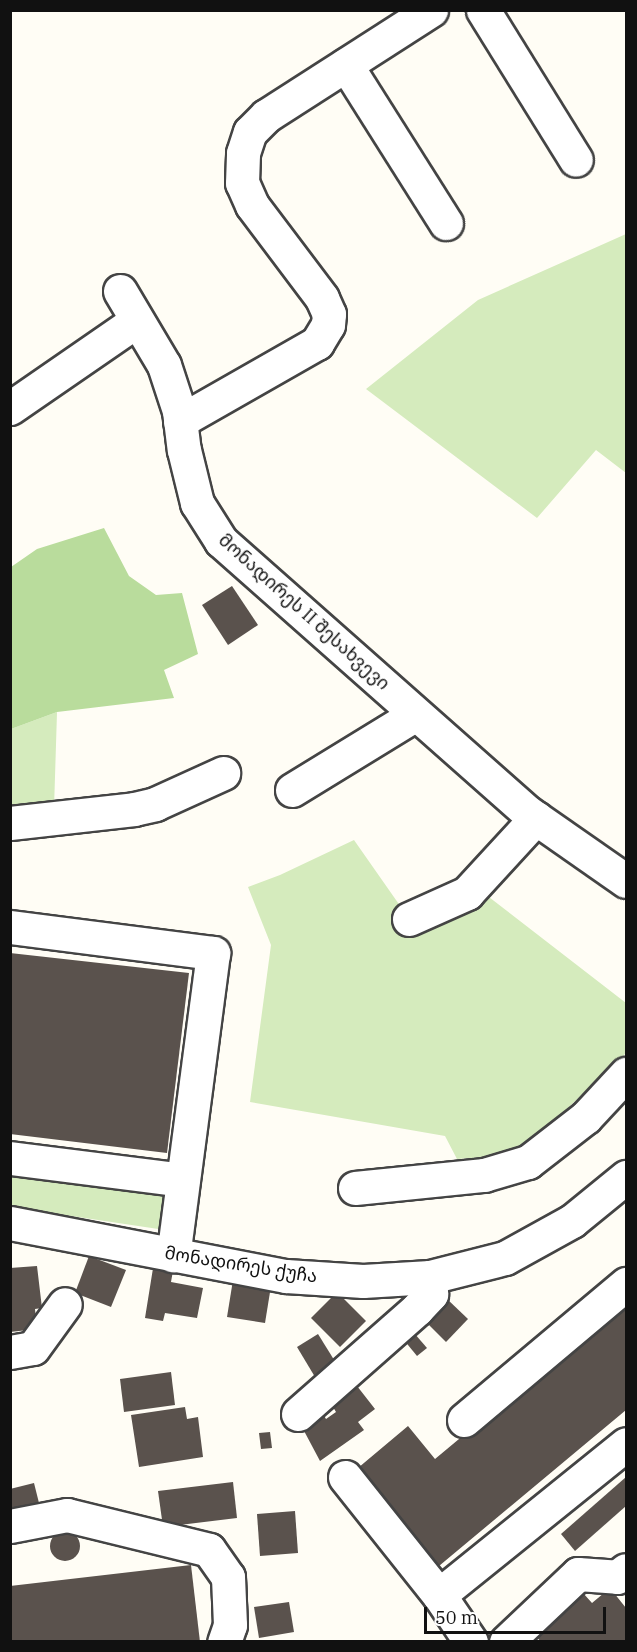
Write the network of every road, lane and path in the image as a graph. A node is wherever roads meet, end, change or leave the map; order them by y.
1 (431, 10) edge
2 (483, 10) edge
3 (346, 65) junction
4 (576, 160) dead end
5 (446, 224) dead end
6 (120, 291) dead end
7 (136, 321) junction
8 (10, 408) edge
9 (180, 421) junction
10 (416, 714) junction
11 (223, 773) dead end
12 (292, 790) dead end
13 (536, 818) junction
14 (10, 823) edge
15 (627, 881) edge
16 (409, 919) dead end
17 (10, 927) edge
18 (627, 1074) edge
19 (10, 1158) edge
20 (627, 1177) edge
21 (183, 1180) junction
22 (355, 1188) dead end
23 (10, 1223) edge
24 (173, 1255) junction
25 (430, 1277) junction
26 (627, 1284) edge
27 (65, 1304) dead end
28 (10, 1352) edge
29 (298, 1414) dead end
30 (464, 1420) dead end
31 (627, 1444) edge
32 (345, 1477) dead end
33 (10, 1526) edge
34 (627, 1570) edge
35 (439, 1595) junction
36 (224, 1641) edge
37 (471, 1641) edge
38 (506, 1641) edge

1 - 3 street
2 - 4 street
3 - 5 street
3 - 9 street
6 - 7 street, მონადირეს II შესახვევი
7 - 8 street
7 - 9 street, მონადირეს II შესახვევი
9 - 10 street, მონადირეს II შესახვევი
10 - 12 street
10 - 13 street, მონადირეს II შესახვევი
11 - 14 street
13 - 15 street, მონადირეს II შესახვევი
13 - 16 street
17 - 21 street
18 - 22 street
19 - 21 street
20 - 25 street, მონადირეს ქუჩა
21 - 24 street
23 - 24 street, მონადირეს ქუჩა
24 - 25 street, მონადირეს ქუჩა
25 - 29 street
26 - 30 street
27 - 28 street
31 - 35 street
32 - 35 street
33 - 36 street
34 - 38 street
35 - 37 street

